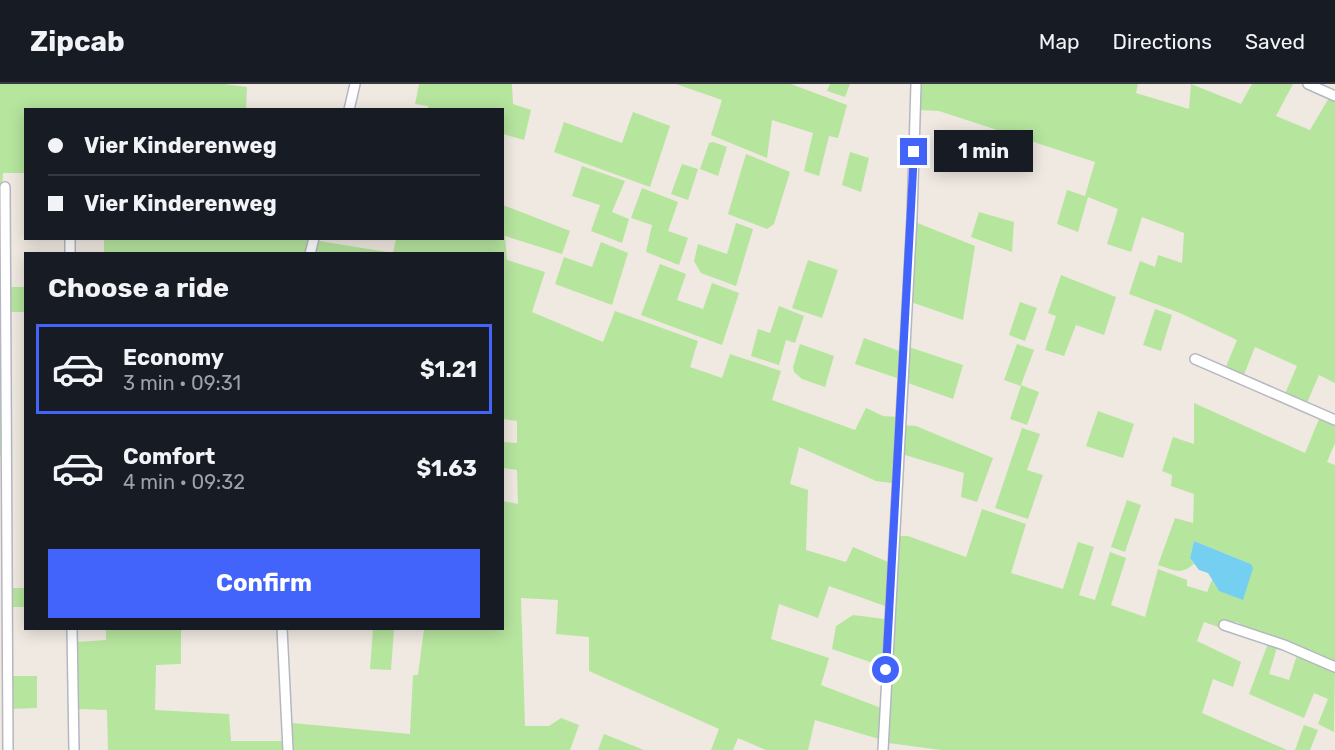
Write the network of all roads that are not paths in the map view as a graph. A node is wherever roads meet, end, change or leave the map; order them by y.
1 (356, 84) edge
2 (916, 84) edge
3 (1308, 84) edge
4 (1335, 96) edge
5 (350, 108) edge
6 (5, 187) dead end
7 (1195, 360) dead end
8 (1335, 420) edge
9 (1224, 626) dead end
10 (72, 630) edge
11 (282, 630) edge
12 (1335, 667) edge
13 (8, 750) edge
14 (74, 750) edge
15 (288, 750) edge
16 (884, 750) edge

1 - 5 street
2 - 16 street
3 - 4 street
6 - 13 street
7 - 8 street
9 - 12 street
10 - 14 street
11 - 15 street

